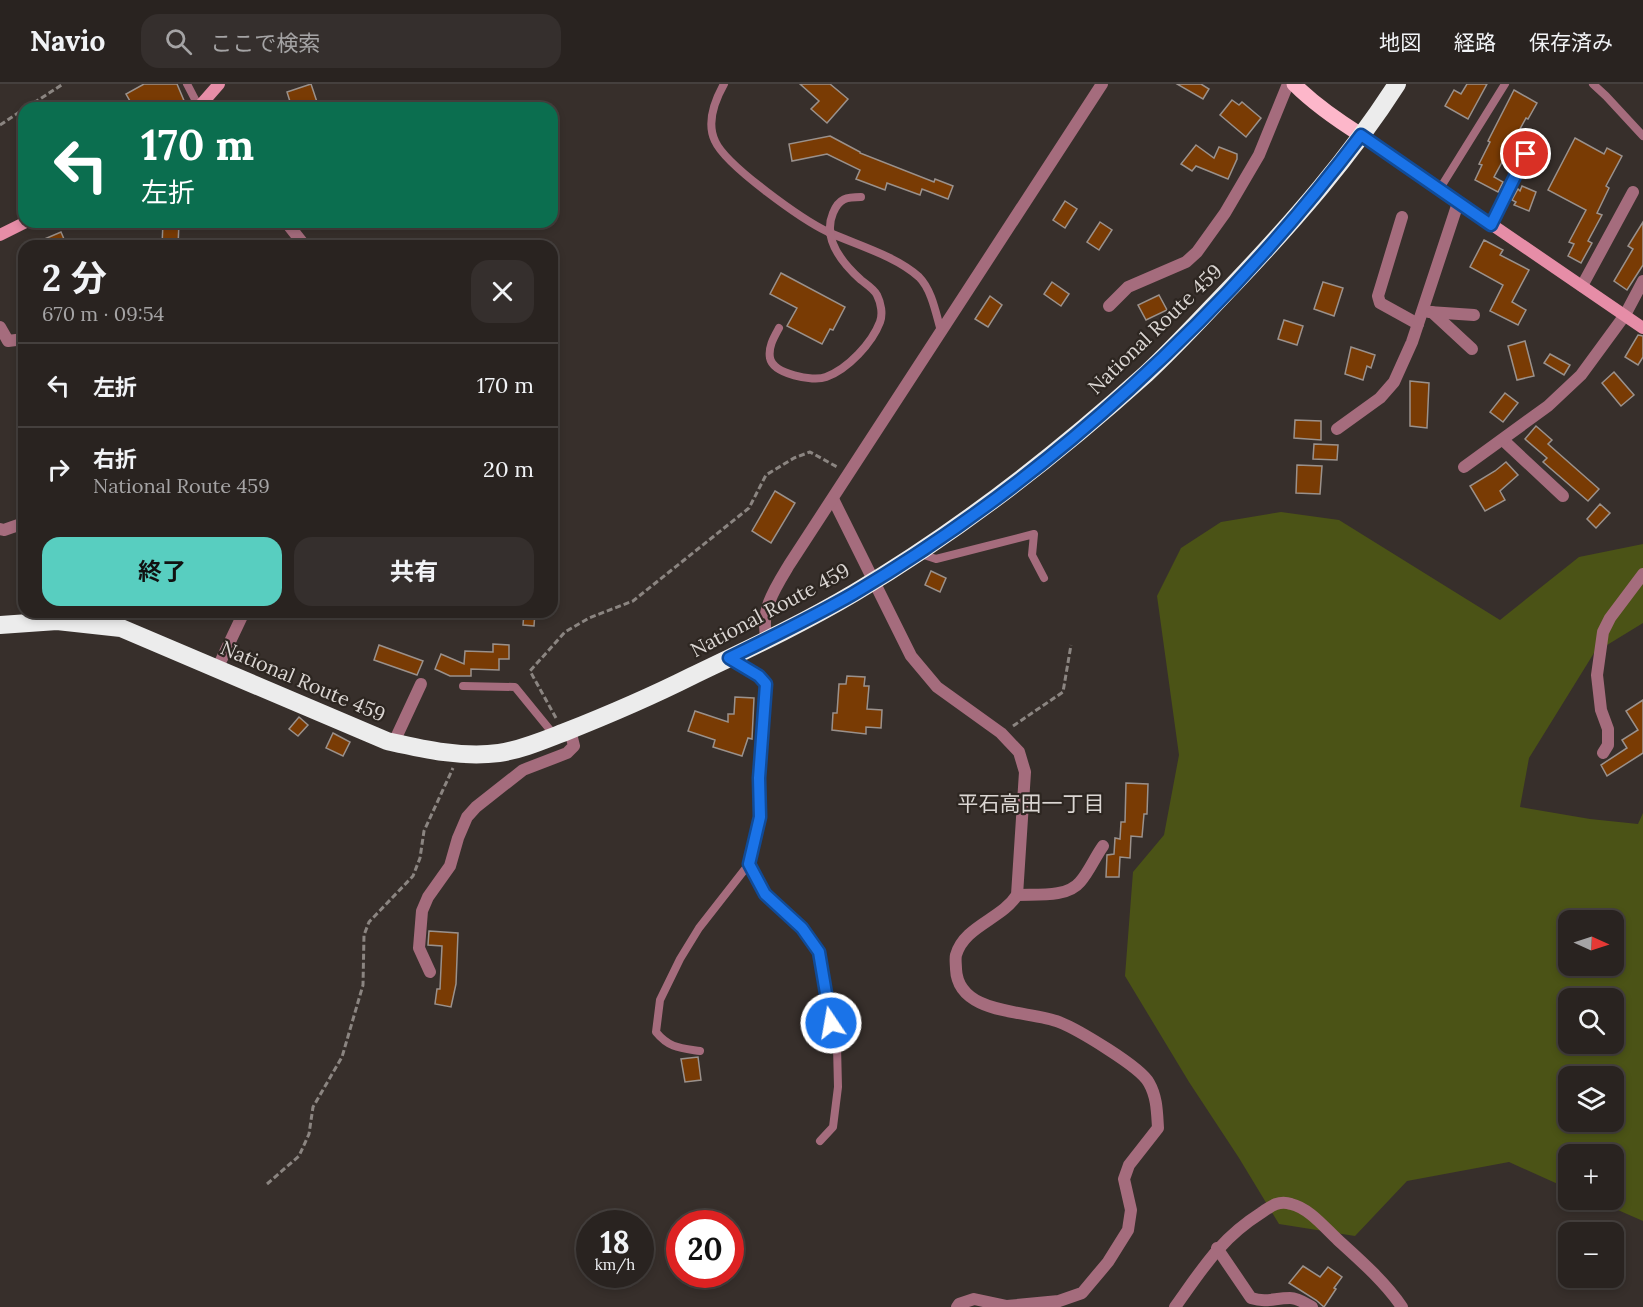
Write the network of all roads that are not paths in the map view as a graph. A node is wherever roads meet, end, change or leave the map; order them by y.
1 (187, 84) edge
2 (219, 84) edge
3 (724, 84) edge
4 (1102, 84) edge
5 (1288, 84) edge
6 (1294, 84) edge
7 (1397, 84) edge
8 (1505, 84) edge
9 (1593, 84) edge
10 (196, 102) edge
11 (204, 102) edge
12 (1361, 135) junction
13 (1643, 136) edge
14 (1534, 137) dead end
15 (1438, 190) junction
16 (1633, 192) dead end
17 (861, 197) dead end
18 (1458, 203) junction
19 (1402, 217) dead end
20 (1491, 225) junction
21 (18, 226) edge
22 (291, 228) edge
23 (830, 233) junction
24 (0, 235) edge
25 (300, 240) edge
26 (1643, 281) edge
27 (1582, 286) junction
28 (1109, 306) dead end
29 (1474, 315) dead end
30 (1625, 315) junction
31 (1424, 316) junction
32 (0, 327) edge
33 (778, 328) dead end
34 (1643, 328) edge
35 (941, 331) junction
36 (18, 341) edge
37 (1472, 349) dead end
38 (1337, 429) dead end
39 (1503, 440) junction
40 (1464, 467) dead end
41 (1563, 496) dead end
42 (833, 499) junction
43 (18, 525) edge
44 (0, 529) edge
45 (918, 553) junction
46 (1643, 574) edge
47 (1044, 578) dead end
48 (874, 580) junction
49 (241, 618) edge
50 (0, 625) edge
51 (767, 639) junction
52 (729, 658) junction
53 (217, 669) junction
54 (421, 684) dead end
55 (463, 686) dead end
56 (563, 733) junction
57 (394, 742) junction
58 (1603, 753) dead end
59 (1102, 846) dead end
60 (749, 864) junction
61 (1017, 895) junction
62 (430, 972) dead end
63 (700, 1051) dead end
64 (820, 1141) dead end
65 (1218, 1248) junction
66 (957, 1307) edge
67 (1175, 1307) edge
68 (1312, 1307) edge
69 (1402, 1307) edge

1 - 10 lane
2 - 11 street
3 - 23 lane
4 - 35 street
5 - 28 street
6 - 12 main road
7 - 12 highway, National Route 459
8 - 15 lane
9 - 13 lane
12 - 15 street
12 - 45 highway, National Route 459
14 - 20 street
15 - 18 street
16 - 27 street
17 - 23 lane
18 - 20 street
18 - 31 street
19 - 31 street
20 - 27 street
21 - 24 street
22 - 25 street
23 - 33 lane
23 - 35 lane
26 - 30 street
27 - 30 street
29 - 31 street
30 - 34 street
30 - 39 street
31 - 37 street
31 - 38 street
32 - 36 street
35 - 42 street
39 - 40 street
39 - 41 street
42 - 48 street
42 - 51 street
43 - 44 street
45 - 47 lane
45 - 48 highway, National Route 459
46 - 58 street
48 - 51 highway, National Route 459
48 - 61 street
49 - 53 street
50 - 53 highway, National Route 459
51 - 52 highway, National Route 459
52 - 56 highway, National Route 459
52 - 60 lane
53 - 57 highway, National Route 459
54 - 57 street
55 - 56 lane
56 - 57 highway, National Route 459
56 - 62 street
59 - 61 street
60 - 63 lane
60 - 64 lane
61 - 66 street
65 - 67 street
65 - 68 street
65 - 69 street

